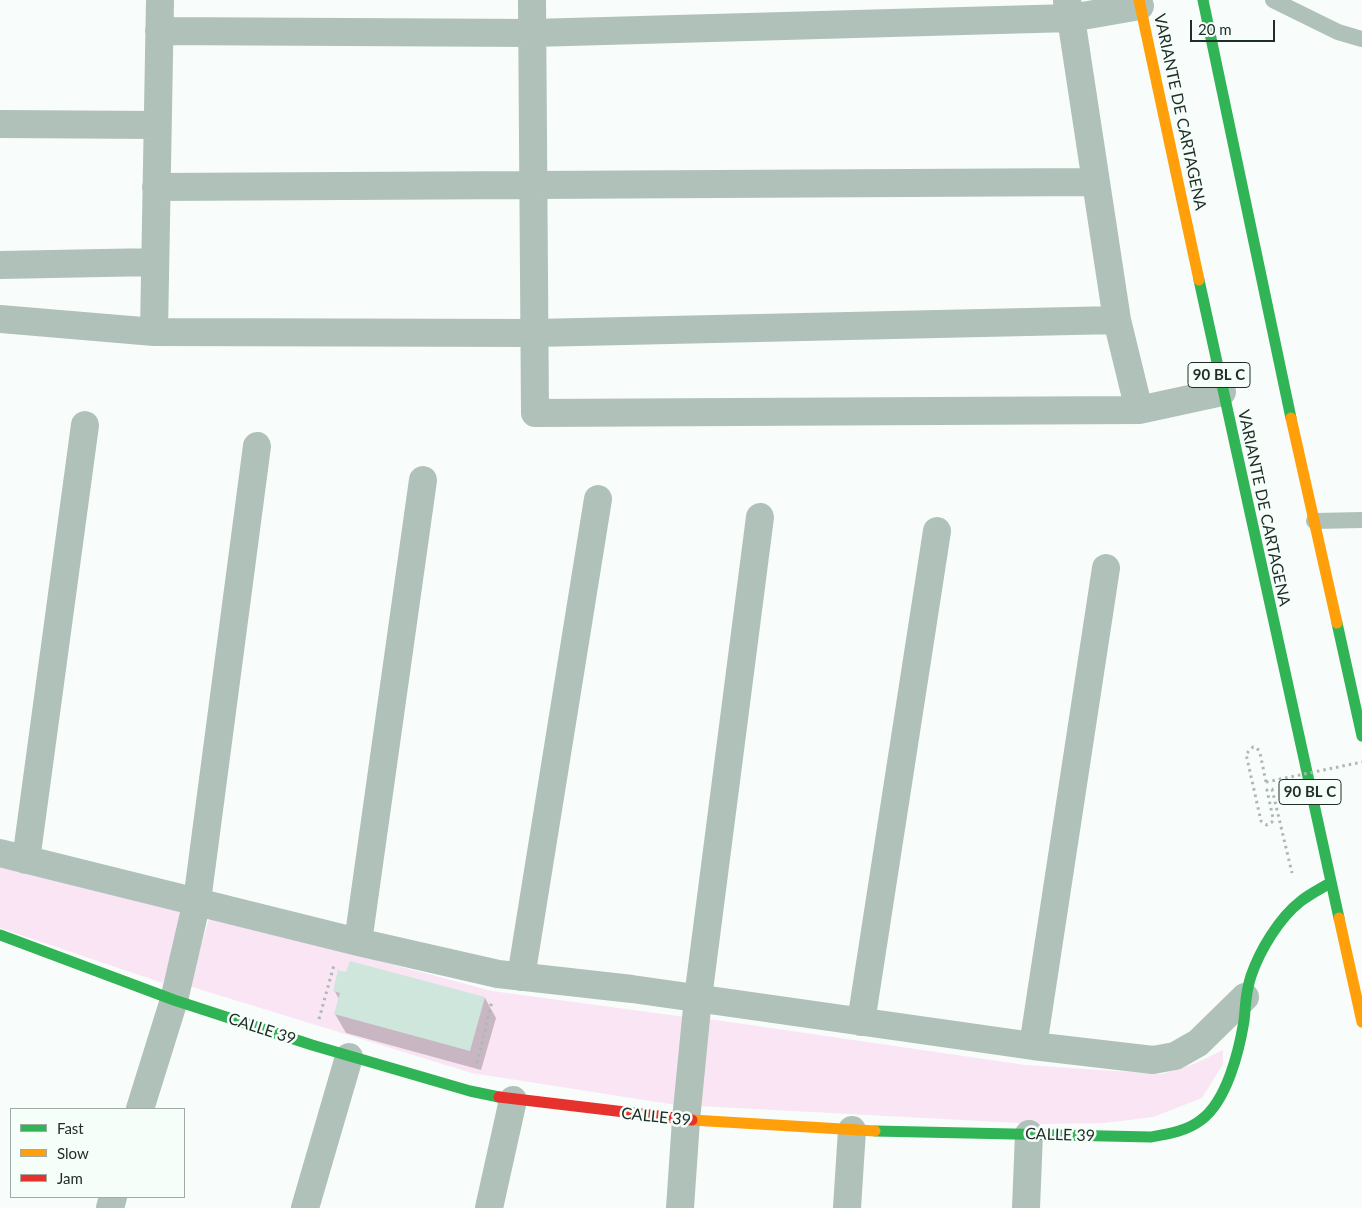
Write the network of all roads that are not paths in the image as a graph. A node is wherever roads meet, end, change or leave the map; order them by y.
1 (160, 0) edge
2 (532, 0) edge
3 (1203, 0) edge
4 (1273, 0) edge
5 (1140, 3) edge
6 (1069, 9) edge
7 (159, 31) junction
8 (533, 32) junction
9 (1362, 39) edge
10 (0, 124) edge
11 (157, 125) junction
12 (1095, 182) junction
13 (534, 185) junction
14 (156, 187) junction
15 (155, 262) junction
16 (0, 265) edge
17 (0, 319) edge
18 (1117, 320) junction
19 (154, 332) junction
20 (534, 333) junction
21 (1222, 392) junction
22 (1139, 410) junction
23 (85, 425) dead end
24 (257, 446) dead end
25 (423, 480) dead end
26 (598, 499) dead end
27 (760, 517) dead end
28 (1362, 520) edge
29 (1314, 521) junction
30 (937, 531) dead end
31 (1106, 568) dead end
32 (1362, 736) edge
33 (0, 853) edge
34 (26, 860) junction
35 (1330, 883) junction
36 (197, 901) junction
37 (350, 940) junction
38 (2, 941) edge
39 (510, 975) junction
40 (1245, 997) junction
41 (698, 998) junction
42 (174, 1000) junction
43 (861, 1022) junction
44 (1362, 1022) edge
45 (1033, 1046) junction
46 (349, 1057) junction
47 (513, 1100) junction
48 (140, 1108) edge
49 (686, 1120) junction
50 (852, 1130) junction
51 (1029, 1134) junction
52 (305, 1208) edge
53 (489, 1208) edge
54 (680, 1208) edge
55 (847, 1208) edge
56 (1026, 1208) edge

1 - 7 street
2 - 8 street
3 - 29 main road
4 - 9 lane
5 - 6 street
5 - 21 main road, VARIANTE DE CARTAGENA / 90 BL C
6 - 8 street
6 - 12 street
7 - 8 street
7 - 11 street
8 - 13 street
10 - 11 street
11 - 14 street
12 - 13 street
12 - 18 street
13 - 14 street
13 - 20 street
14 - 15 street
15 - 16 street
15 - 19 street
17 - 19 street
18 - 20 street
18 - 22 street
19 - 20 street
20 - 22 street
21 - 22 street
21 - 35 main road, VARIANTE DE CARTAGENA / 90 BL C
23 - 34 street
24 - 36 street
25 - 37 street
26 - 39 street
27 - 41 street
28 - 29 lane
29 - 32 main road
30 - 43 street
31 - 45 street
33 - 34 street, CALLE 39
34 - 36 street, CALLE 39
35 - 40 main road, CALLE 39
35 - 44 main road, VARIANTE DE CARTAGENA / 90 BL C
36 - 37 street, CALLE 39
36 - 42 street
37 - 39 street, CALLE 39
38 - 42 main road, CALLE 39
39 - 41 street, CALLE 39
40 - 45 street, CALLE 39
40 - 51 main road, CALLE 39
41 - 43 street, CALLE 39
41 - 49 street
42 - 46 main road, CALLE 39
42 - 48 street
43 - 45 street, CALLE 39
46 - 47 main road, CALLE 39
46 - 52 street
47 - 49 main road, CALLE 39
47 - 53 street
49 - 50 main road, CALLE 39
49 - 54 street
50 - 51 main road, CALLE 39
50 - 55 street
51 - 56 street

